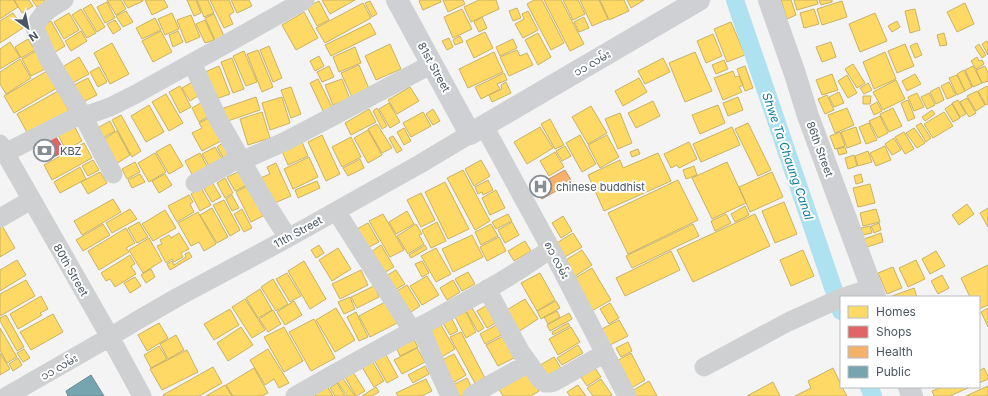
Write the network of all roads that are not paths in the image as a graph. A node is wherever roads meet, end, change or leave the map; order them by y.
1 (64, 0) edge
2 (306, 0) edge
3 (397, 0) edge
4 (699, 0) edge
5 (769, 0) edge
6 (192, 63) junction
7 (432, 64) junction
8 (83, 116) junction
9 (477, 130) junction
10 (3, 149) edge
11 (240, 158) junction
12 (113, 174) dead end
13 (195, 183) dead end
14 (31, 200) junction
15 (336, 211) junction
16 (0, 218) edge
17 (288, 238) junction
18 (551, 249) junction
19 (487, 289) junction
20 (853, 296) edge
21 (840, 301) edge
22 (416, 328) junction
23 (110, 337) junction
24 (605, 353) junction
25 (529, 363) junction
26 (704, 367) dead end
27 (625, 395) edge
28 (7, 396) edge
29 (142, 396) edge
30 (294, 396) edge
31 (450, 396) edge
32 (472, 396) edge

1 - 8 street
2 - 6 street
3 - 7 street, 81st Street
4 - 9 street, ၁၁ လမ်း
5 - 20 street, 86th Street
6 - 8 street
6 - 11 street
7 - 9 street, 81st Street
7 - 11 street
8 - 10 street
8 - 12 street
9 - 15 street, 11th Street
9 - 18 street, ၈၁ လမ်း
10 - 14 street, 80th Street
11 - 13 street
11 - 17 street
14 - 16 street
14 - 23 street, 80th Street
15 - 17 street, 11th Street
15 - 22 street
17 - 23 street, 11th Street
18 - 19 street
18 - 24 street, ၈၁ လမ်း
19 - 22 street
19 - 25 street
21 - 26 street
22 - 30 street
22 - 31 street
23 - 28 street, ၁၁ လမ်း
23 - 29 street, 80th Street
24 - 25 street
24 - 27 street, ၈၁ လမ်း
25 - 32 street

